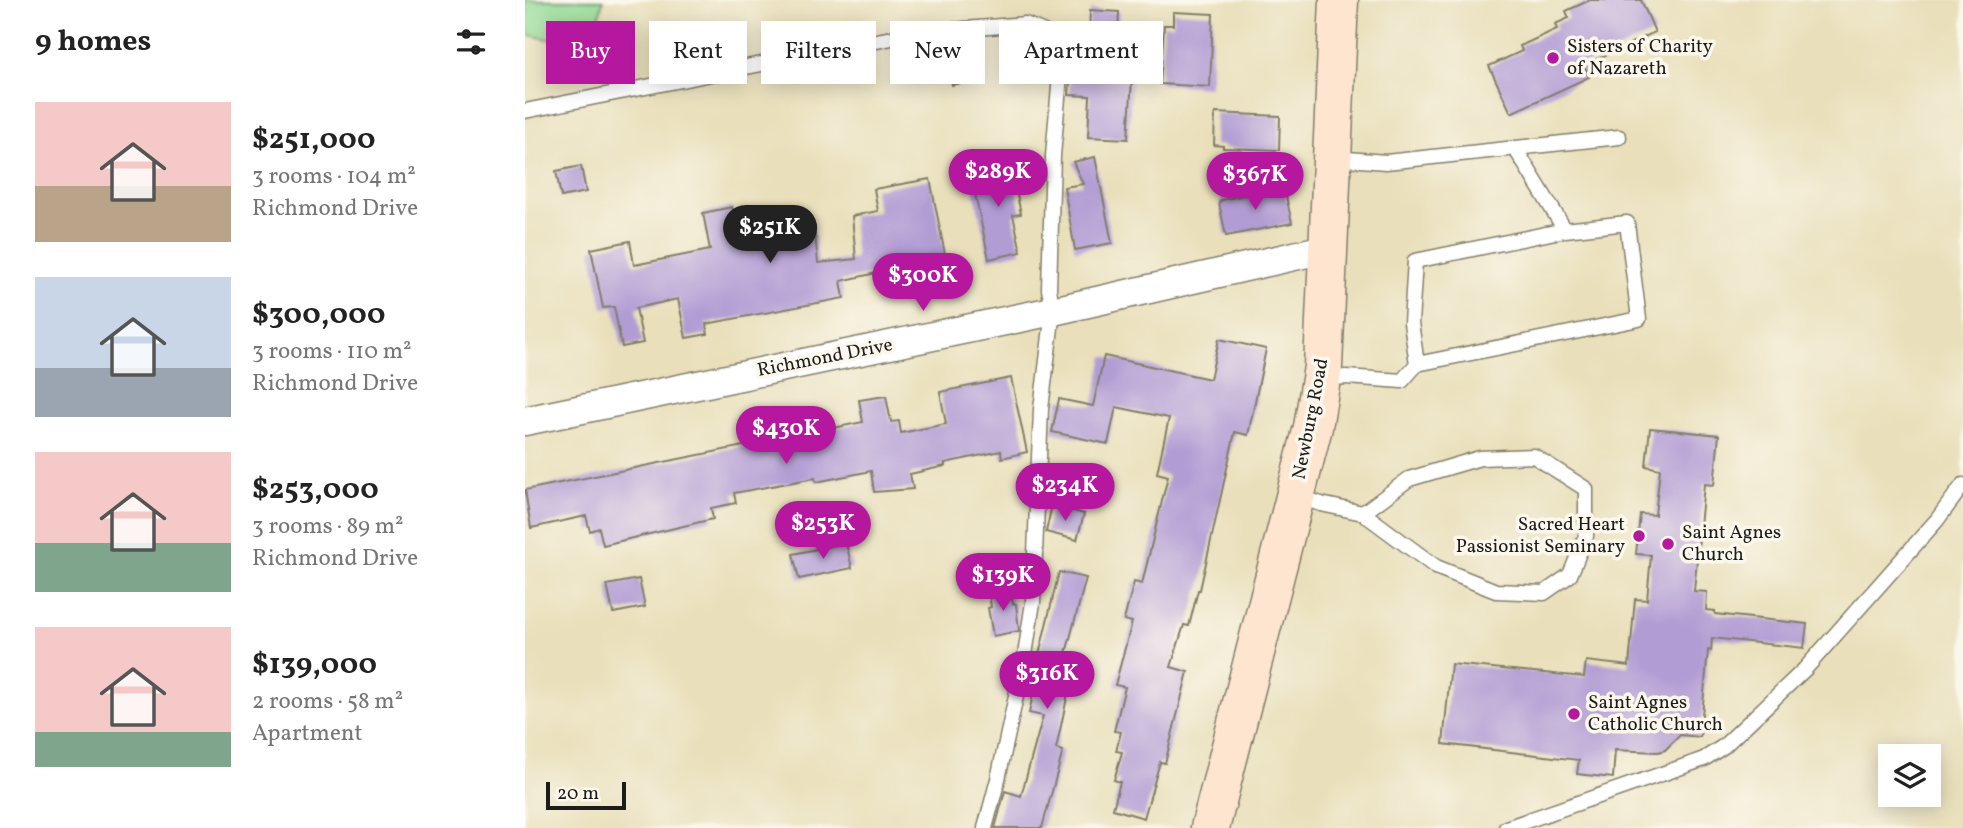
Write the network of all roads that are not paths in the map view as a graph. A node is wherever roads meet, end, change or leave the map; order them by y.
1 (1339, 0) edge
2 (525, 111) edge
3 (1619, 137) dead end
4 (1515, 148) junction
5 (1333, 158) junction
6 (1565, 230) junction
7 (1329, 248) junction
8 (1053, 312) junction
9 (1417, 364) junction
10 (1321, 380) junction
11 (525, 421) edge
12 (1963, 485) edge
13 (1295, 496) junction
14 (1363, 513) junction
15 (985, 828) edge
16 (1210, 828) edge
17 (1506, 828) edge

1 - 5 main road, Newburg Road
2 - 8 lane
3 - 4 lane
4 - 5 lane
4 - 6 lane
5 - 7 main road, Newburg Road
6 - 9 lane
6 - 9 lane
7 - 8 street, Richmond Drive
7 - 10 main road, Newburg Road
8 - 11 street, Richmond Drive
8 - 15 lane
9 - 10 lane
10 - 13 main road, Newburg Road
12 - 17 lane
13 - 14 lane
13 - 16 main road, Newburg Road
14 - 14 lane

